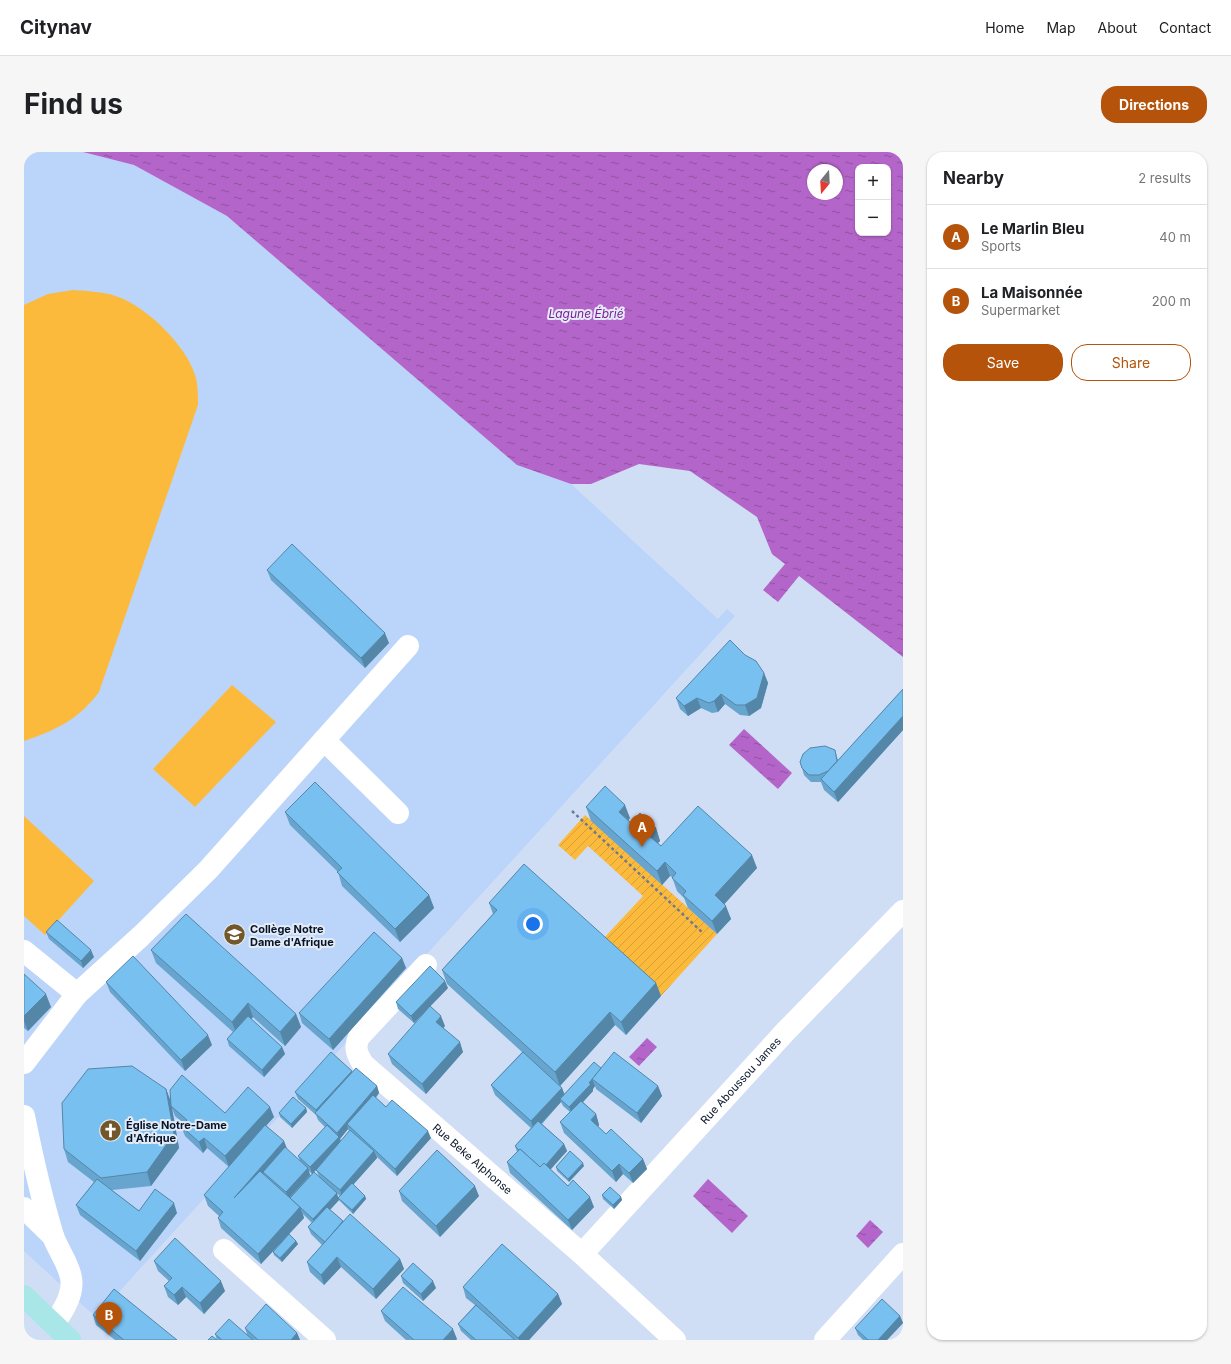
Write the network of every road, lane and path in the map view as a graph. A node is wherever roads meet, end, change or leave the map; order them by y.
1 (408, 646) dead end
2 (324, 740) junction
3 (572, 811) dead end
4 (398, 813) dead end
5 (903, 911) edge
6 (703, 933) edge
7 (24, 951) edge
8 (426, 965) dead end
9 (77, 994) junction
10 (24, 1063) edge
11 (24, 1116) edge
12 (24, 1208) edge
13 (54, 1237) junction
14 (224, 1250) dead end
15 (582, 1254) junction
16 (903, 1254) edge
17 (24, 1296) edge
18 (54, 1324) junction
19 (70, 1340) edge
20 (325, 1340) edge
21 (675, 1340) edge
22 (825, 1340) edge

1 - 2 street
2 - 4 street
2 - 9 street
3 - 6 path
5 - 15 street, Rue Aboussou James
7 - 9 street
8 - 15 street, Rue Beke Alphonse
9 - 10 street
11 - 13 street
12 - 13 street
13 - 18 street
14 - 20 street
15 - 21 street, Rue Beke Alphonse
16 - 22 street
17 - 18 main road
18 - 19 main road

